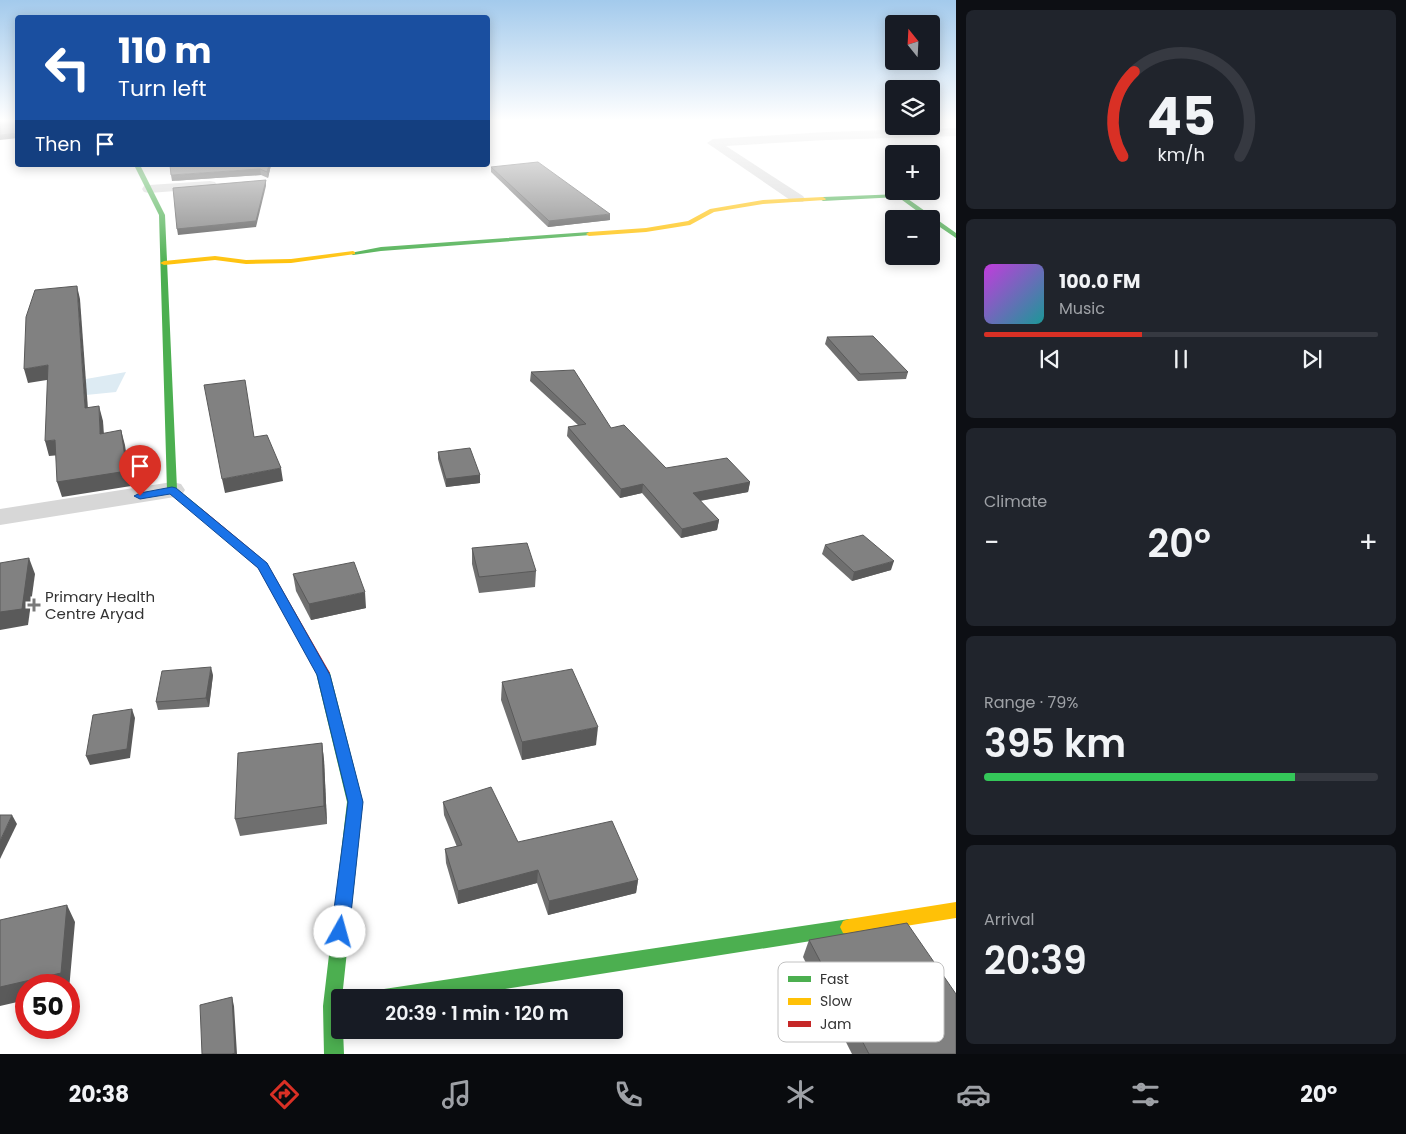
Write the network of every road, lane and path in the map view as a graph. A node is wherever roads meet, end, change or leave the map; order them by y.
1 (139, 168) edge
2 (752, 168) edge
3 (224, 184) edge
4 (149, 189) junction
5 (798, 199) junction
6 (956, 236) edge
7 (164, 263) junction
8 (172, 490) junction
9 (0, 517) edge
10 (956, 910) edge
11 (337, 989) edge
12 (442, 989) edge
13 (335, 1039) edge
14 (334, 1054) edge

1 - 4 street
2 - 5 street
3 - 4 street
4 - 7 street
5 - 6 street
5 - 7 street
7 - 8 street
8 - 9 street
8 - 11 street
10 - 12 street
13 - 14 street

